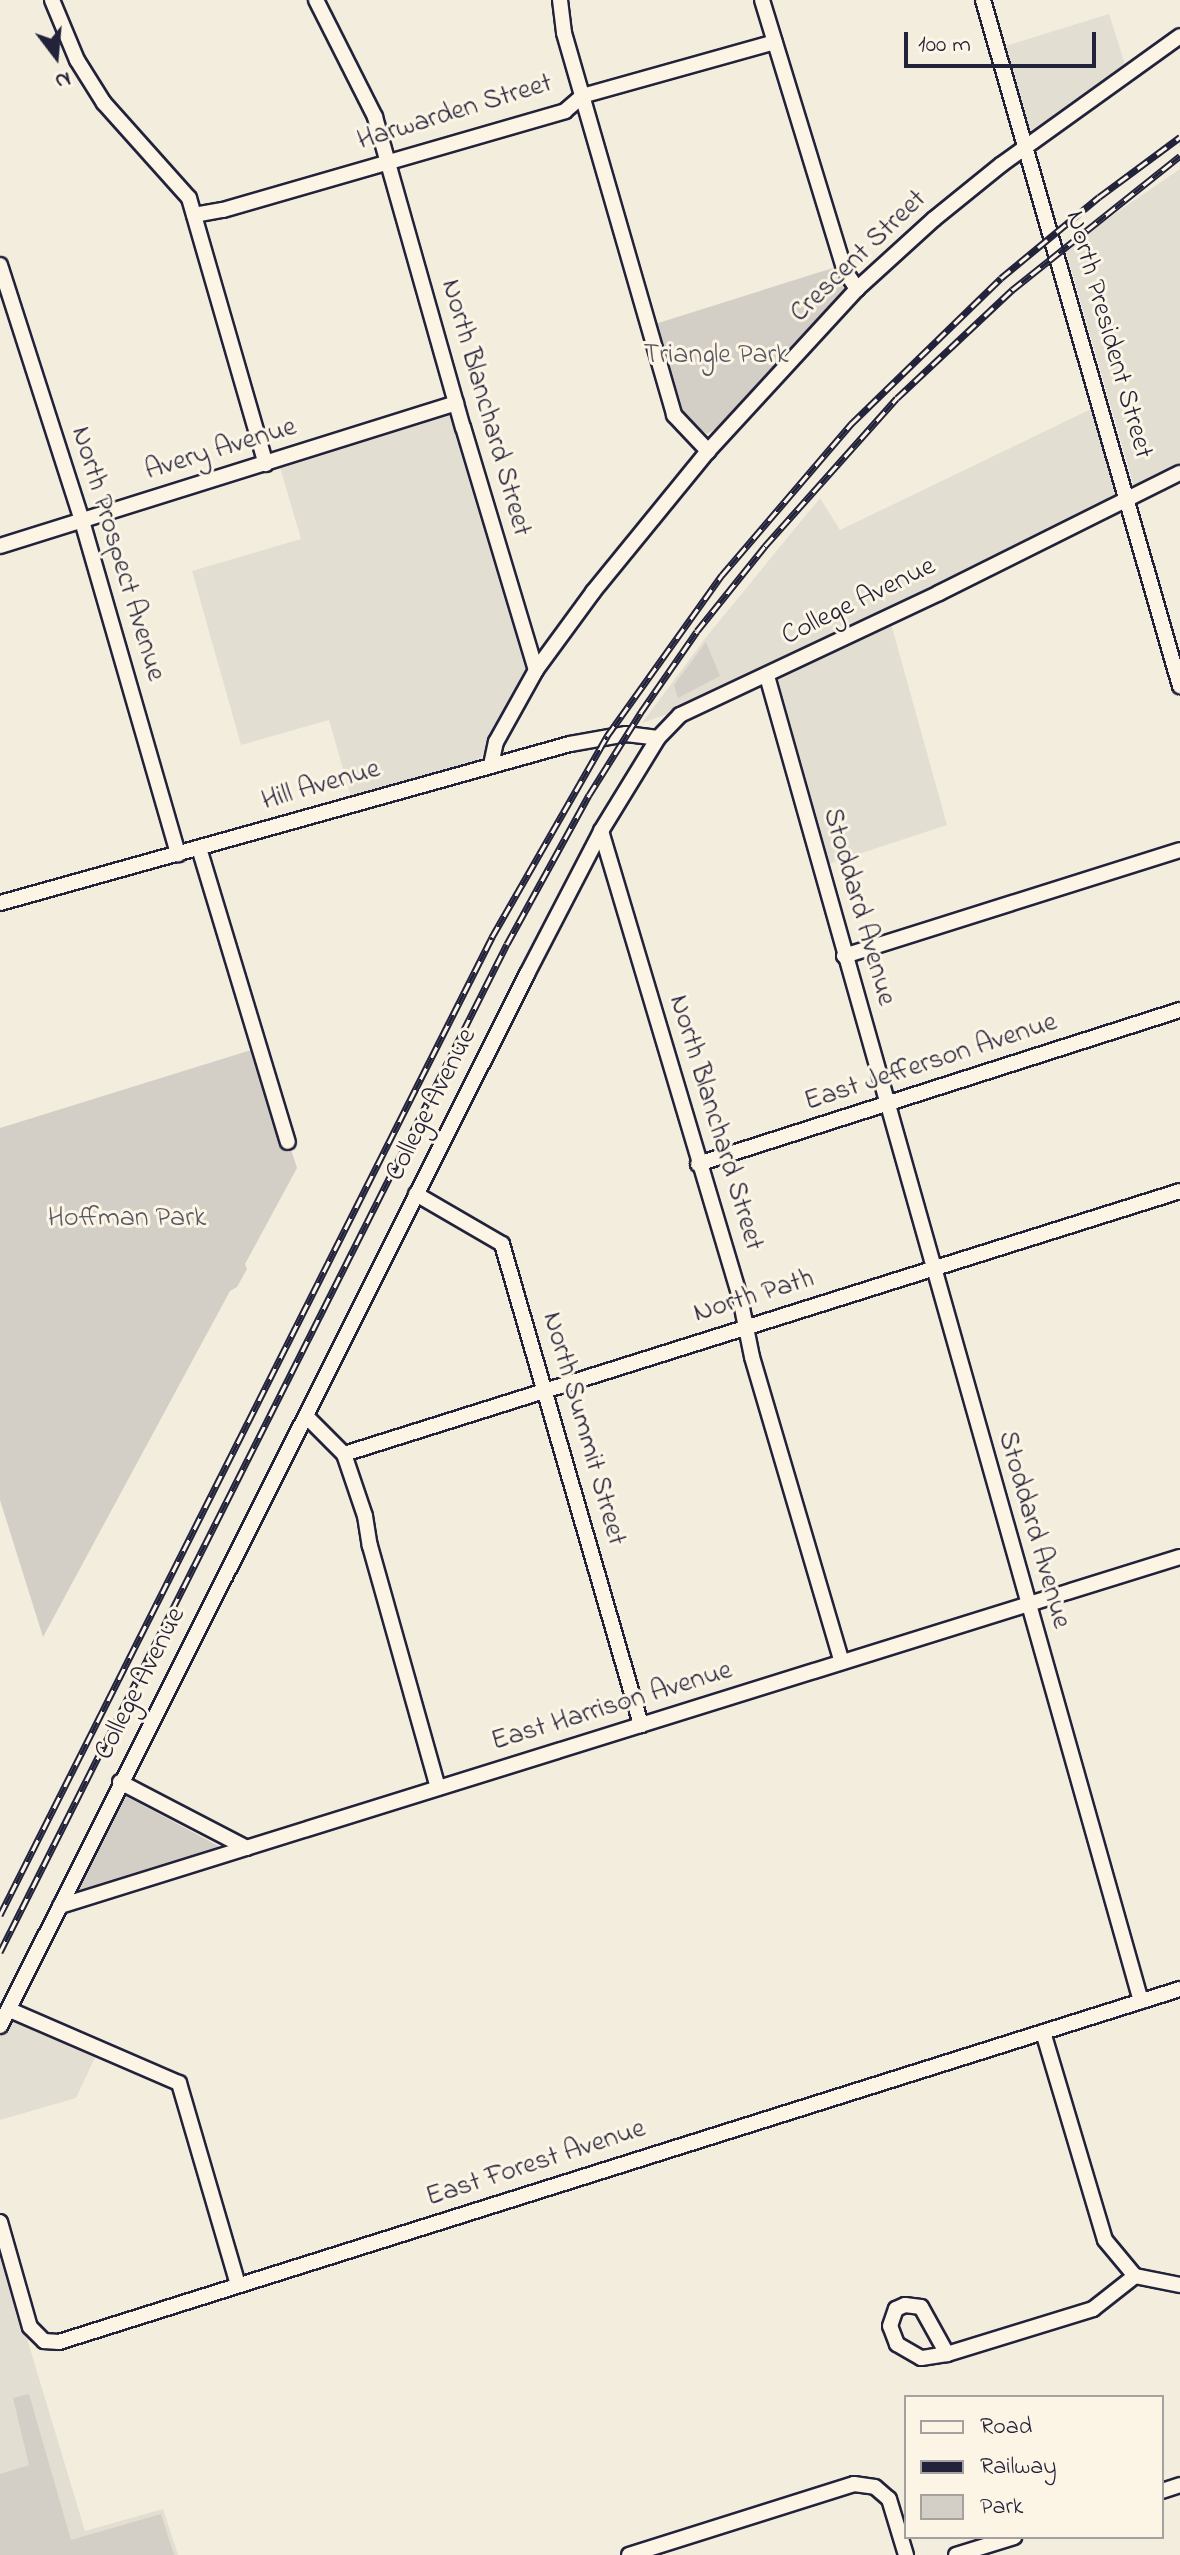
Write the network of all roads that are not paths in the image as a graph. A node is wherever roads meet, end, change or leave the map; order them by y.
1 (52, 0) edge
2 (316, 0) edge
3 (560, 0) edge
4 (762, 0) edge
5 (983, 0) edge
6 (1180, 36) edge
7 (775, 42) junction
8 (582, 96) junction
9 (1026, 146) junction
10 (388, 160) junction
11 (194, 215) junction
12 (1, 268) edge
13 (857, 289) junction
14 (456, 403) junction
15 (708, 451) junction
16 (266, 464) junction
17 (1180, 473) edge
18 (1127, 497) junction
19 (82, 521) junction
20 (0, 546) edge
21 (536, 670) junction
22 (767, 676) junction
23 (1180, 686) edge
24 (658, 738) junction
25 (491, 765) junction
26 (601, 831) junction
27 (199, 848) junction
28 (1180, 850) edge
29 (178, 854) junction
30 (0, 903) edge
31 (844, 956) junction
32 (1180, 1010) edge
33 (887, 1105) junction
34 (288, 1142) dead end
35 (698, 1164) junction
36 (1180, 1191) edge
37 (416, 1194) junction
38 (933, 1270) junction
39 (746, 1327) junction
40 (545, 1390) junction
41 (306, 1416) junction
42 (344, 1454) junction
43 (1180, 1557) edge
44 (1027, 1604) junction
45 (842, 1662) junction
46 (641, 1725) junction
47 (120, 1782) junction
48 (438, 1788) junction
49 (247, 1848) junction
50 (60, 1906) junction
51 (1180, 1989) edge
52 (1141, 2001) junction
53 (10, 2010) junction
54 (0, 2026) edge
55 (1043, 2032) junction
56 (0, 2222) edge
57 (1135, 2276) junction
58 (238, 2285) junction
59 (1180, 2285) edge
60 (947, 2354) dead end
61 (1008, 2539) edge
62 (629, 2555) edge
63 (906, 2555) edge
64 (956, 2555) edge

1 - 11 street
2 - 10 street, North Blanchard Street
3 - 8 street
4 - 7 street
5 - 9 street, North President Street
6 - 9 street, Crescent Street
7 - 8 street, Harwarden Street
7 - 13 street
8 - 10 street, Harwarden Street
8 - 15 street
9 - 13 street, Crescent Street
9 - 18 street, North President Street
10 - 11 street, Harwarden Street
10 - 14 street, North Blanchard Street
11 - 16 street
12 - 19 street, North Prospect Avenue
13 - 15 street, Crescent Street
14 - 16 street, Avery Avenue
14 - 21 street, North Blanchard Street
15 - 21 street, Crescent Street
16 - 19 street, Avery Avenue
17 - 18 street, College Avenue
18 - 22 street, College Avenue
18 - 23 street, North President Street
19 - 20 street, Avery Avenue
19 - 29 street, North Prospect Avenue
21 - 25 street, Crescent Street
22 - 24 street, College Avenue
22 - 31 street, Stoddard Avenue
24 - 25 street, Hill Avenue
24 - 26 street, College Avenue
25 - 27 street, Hill Avenue
26 - 35 street, North Blanchard Street
26 - 37 street, College Avenue
27 - 29 street, Hill Avenue
27 - 34 street
28 - 31 street
29 - 30 street, Hill Avenue
31 - 33 street, Stoddard Avenue
32 - 33 street, East Jefferson Avenue
33 - 35 street, East Jefferson Avenue
33 - 38 street, Stoddard Avenue
35 - 39 street, North Blanchard Street
36 - 38 street, North Path
37 - 40 street, North Summit Street
37 - 41 street, College Avenue
38 - 39 street, North Path
38 - 44 street, Stoddard Avenue
39 - 40 street, North Path
39 - 45 street, North Blanchard Street
40 - 42 street, North Path
40 - 46 street, North Summit Street
41 - 42 street
41 - 47 street, College Avenue
42 - 48 street
43 - 44 street, East Harrison Avenue
44 - 45 street, East Harrison Avenue
44 - 52 street, Stoddard Avenue
45 - 46 street, East Harrison Avenue
46 - 48 street, East Harrison Avenue
47 - 49 street
47 - 50 street, College Avenue
48 - 49 street, East Harrison Avenue
49 - 50 street, East Harrison Avenue
50 - 53 street, College Avenue
51 - 52 street
52 - 55 street
53 - 54 street, College Avenue
53 - 58 street
55 - 57 street
55 - 58 street, East Forest Avenue
56 - 58 street, East Forest Avenue
57 - 59 street
57 - 60 street
61 - 64 street
62 - 63 street

